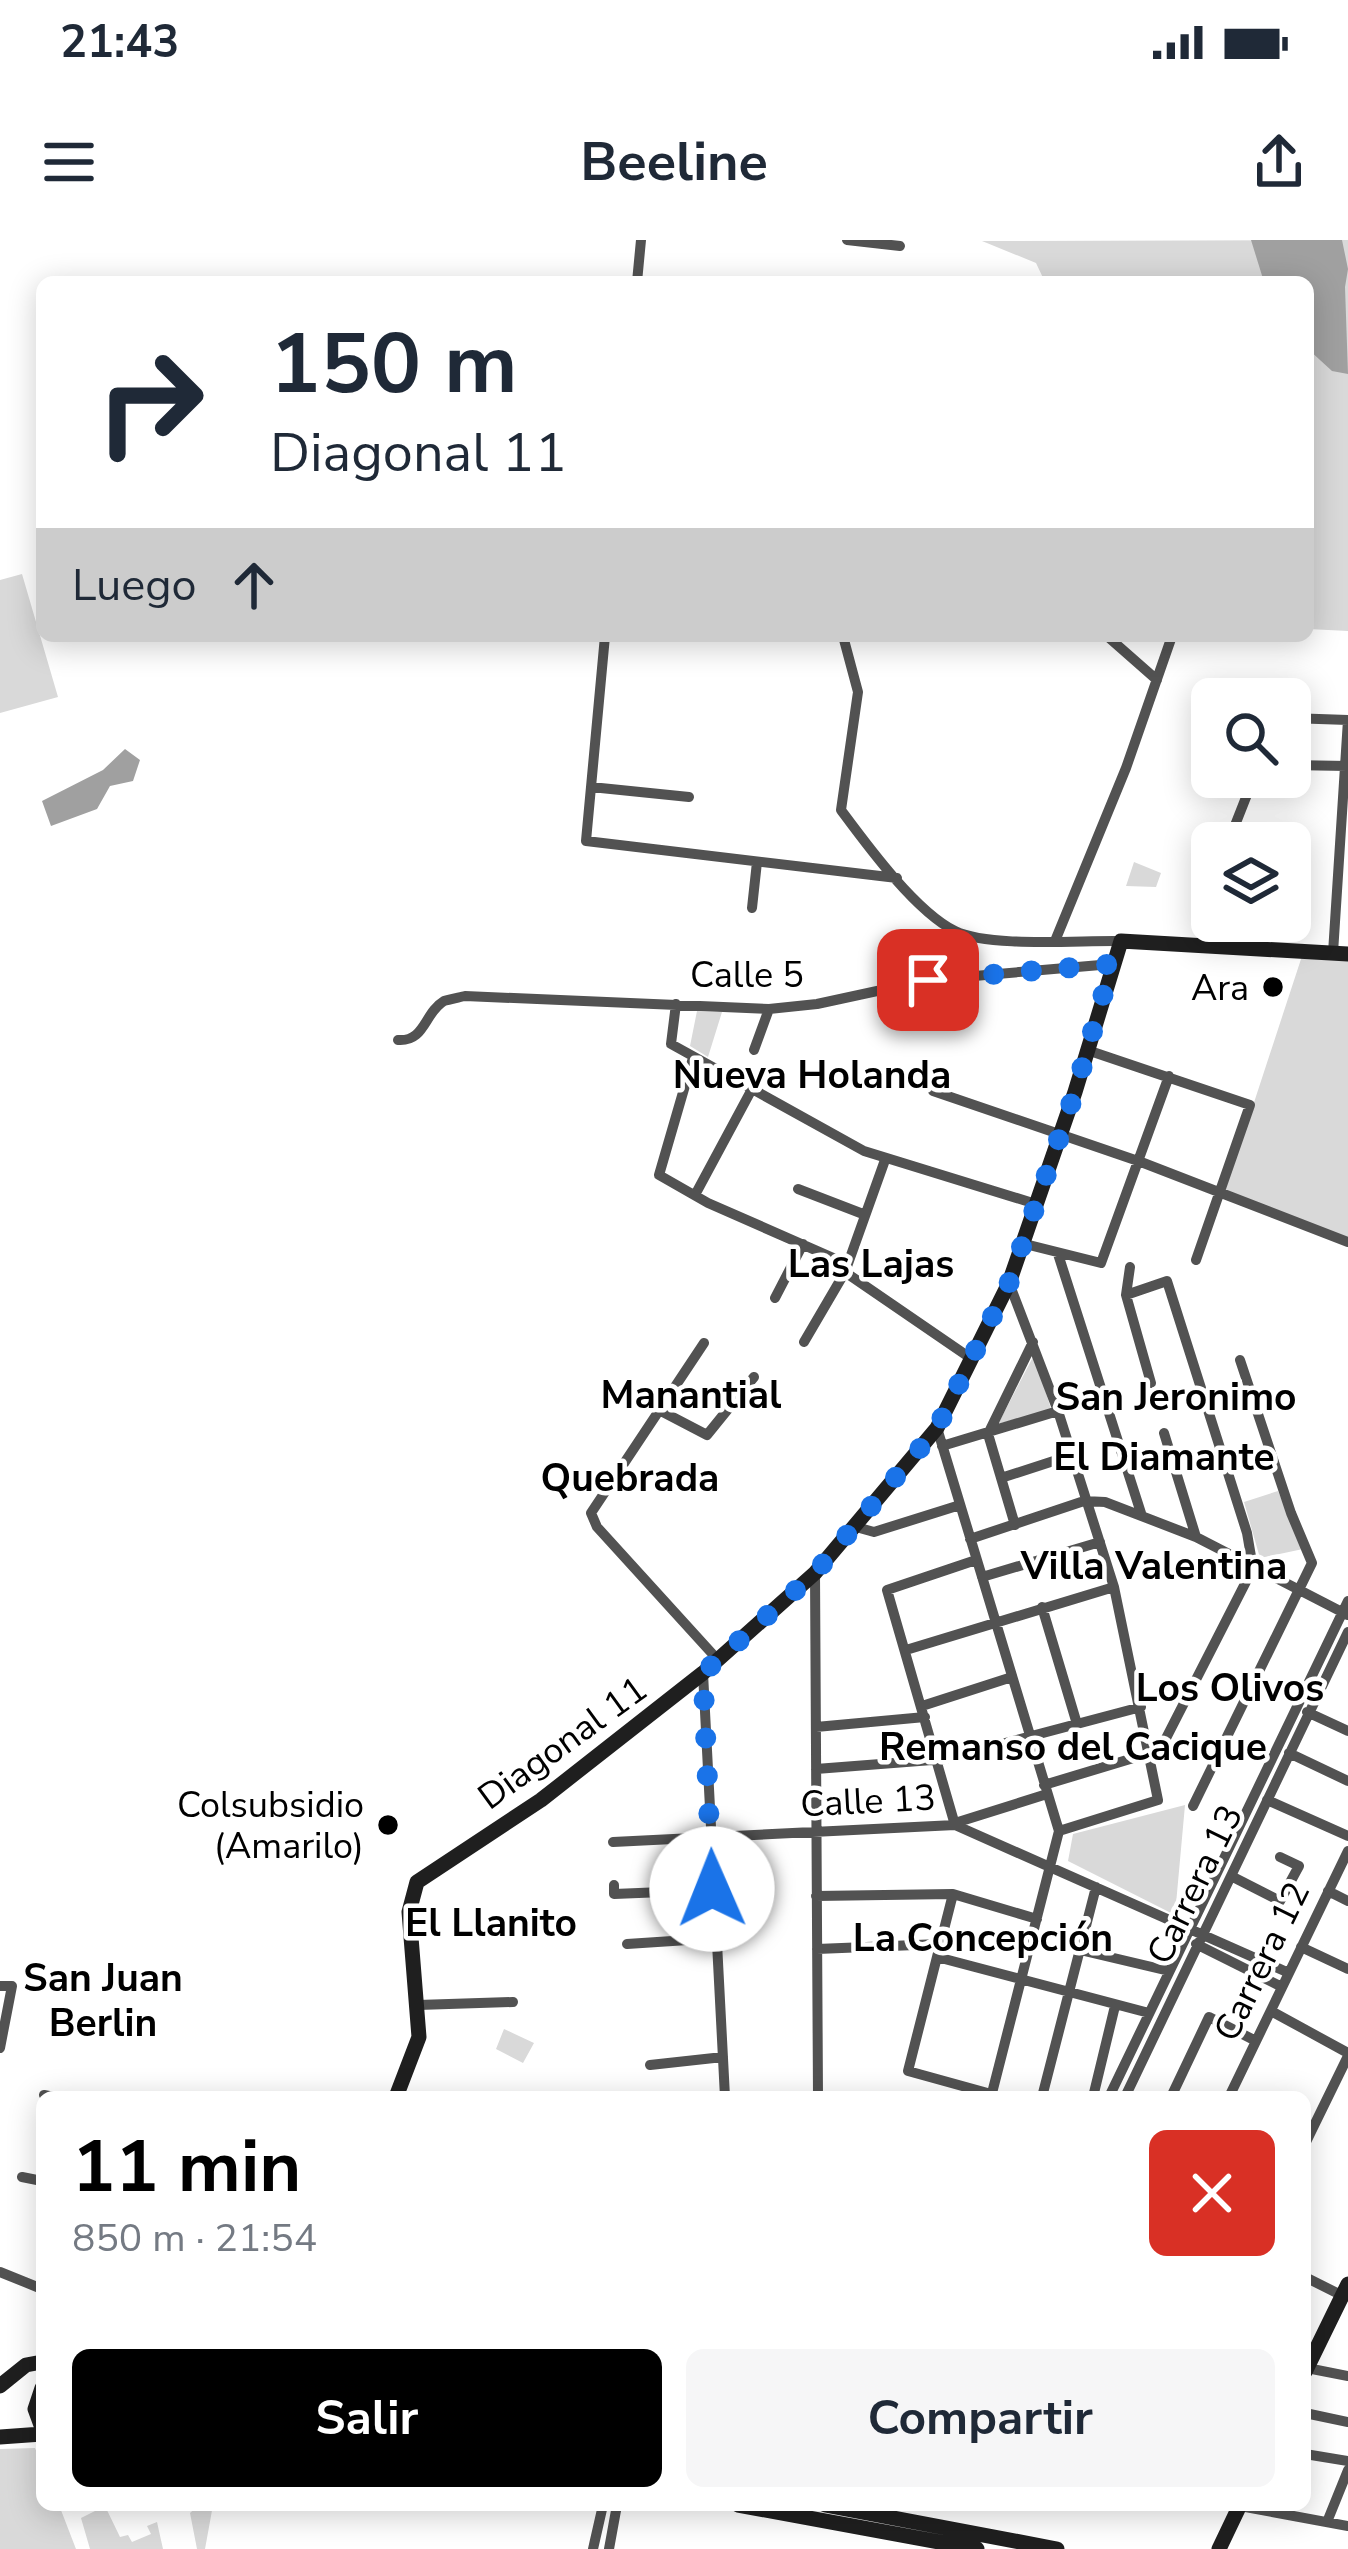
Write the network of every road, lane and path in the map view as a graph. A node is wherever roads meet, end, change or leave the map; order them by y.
1 (641, 240) edge
2 (847, 240) edge
3 (900, 246) dead end
4 (638, 276) edge
5 (604, 642) edge
6 (845, 642) edge
7 (1114, 642) edge
8 (1170, 642) edge
9 (1157, 680) junction
10 (1311, 719) edge
11 (1348, 720) edge
12 (1311, 765) edge
13 (1346, 766) edge
14 (591, 787) junction
15 (689, 797) dead end
16 (757, 862) junction
17 (897, 878) junction
18 (752, 908) dead end
19 (1054, 941) junction
20 (1121, 941) junction
21 (1209, 942) edge
22 (1209, 945) junction
23 (1341, 953) edge
24 (1112, 964) junction
25 (676, 1004) junction
26 (769, 1009) junction
27 (398, 1040) dead end
28 (754, 1050) dead end
29 (1087, 1050) junction
30 (694, 1058) junction
31 (1169, 1076) junction
32 (752, 1089) junction
33 (933, 1091) dead end
34 (1060, 1134) junction
35 (885, 1160) junction
36 (1141, 1162) junction
37 (798, 1189) dead end
38 (695, 1195) junction
39 (1220, 1196) junction
40 (1036, 1204) junction
41 (863, 1214) junction
42 (1348, 1242) edge
43 (1021, 1243) junction
44 (803, 1244) junction
45 (1058, 1254) junction
46 (1196, 1260) dead end
47 (1130, 1267) dead end
48 (846, 1268) junction
49 (1009, 1283) junction
50 (1126, 1294) junction
51 (775, 1298) dead end
52 (804, 1342) dead end
53 (1034, 1342) junction
54 (704, 1343) dead end
55 (971, 1359) junction
56 (1240, 1360) dead end
57 (754, 1377) dead end
58 (1151, 1382) dead end
59 (661, 1411) junction
60 (1058, 1411) junction
61 (937, 1428) junction
62 (1164, 1432) dead end
63 (988, 1434) junction
64 (942, 1446) junction
65 (1072, 1455) junction
66 (1001, 1478) junction
67 (1084, 1501) junction
68 (960, 1505) junction
69 (1141, 1513) junction
70 (1015, 1525) junction
71 (856, 1527) junction
72 (1196, 1537) junction
73 (970, 1539) junction
74 (1100, 1542) junction
75 (976, 1560) junction
76 (1253, 1568) junction
77 (815, 1573) junction
78 (982, 1577) junction
79 (1114, 1587) junction
80 (1299, 1590) junction
81 (1042, 1607) junction
82 (1346, 1609) edge
83 (995, 1621) junction
84 (1348, 1632) edge
85 (906, 1650) junction
86 (718, 1660) junction
87 (1332, 1666) junction
88 (703, 1673) junction
89 (1348, 1673) edge
90 (1012, 1677) junction
91 (1141, 1707) junction
92 (924, 1712) junction
93 (1307, 1712) junction
94 (1077, 1724) junction
95 (816, 1727) junction
96 (1348, 1731) edge
97 (1030, 1737) junction
98 (1147, 1753) junction
99 (1289, 1753) junction
100 (937, 1758) junction
101 (816, 1768) junction
102 (1348, 1781) edge
103 (1046, 1790) junction
104 (1267, 1800) junction
105 (1193, 1806) dead end
106 (955, 1824) junction
107 (1059, 1831) junction
108 (815, 1832) junction
109 (1348, 1836) edge
110 (712, 1838) junction
111 (613, 1842) dead end
112 (1348, 1851) edge
113 (1280, 1857) dead end
114 (1050, 1865) junction
115 (1231, 1876) junction
116 (614, 1886) dead end
117 (1096, 1887) junction
118 (712, 1889) junction
119 (1328, 1891) junction
120 (953, 1894) junction
121 (816, 1896) junction
122 (1348, 1901) edge
123 (1036, 1919) junction
124 (1188, 1933) junction
125 (718, 1938) junction
126 (1200, 1940) junction
127 (627, 1944) dead end
128 (1301, 1947) junction
129 (817, 1949) junction
130 (939, 1950) junction
131 (1080, 1950) junction
132 (1348, 1969) edge
133 (1169, 1971) junction
134 (1289, 1972) junction
135 (1022, 1979) junction
136 (0, 1986) edge
137 (1282, 1987) junction
138 (1069, 1993) junction
139 (513, 2002) dead end
140 (418, 2005) junction
141 (1115, 2006) junction
142 (1271, 2011) junction
143 (1149, 2013) junction
144 (1256, 2041) junction
145 (0, 2043) edge
146 (1348, 2054) edge
147 (723, 2057) junction
148 (650, 2065) dead end
149 (398, 2091) edge
150 (725, 2091) edge
151 (818, 2091) edge
152 (978, 2091) edge
153 (996, 2091) edge
154 (1044, 2091) edge
155 (1094, 2091) edge
156 (1111, 2091) edge
157 (1128, 2091) edge
158 (1174, 2091) edge
159 (1232, 2091) edge
160 (1311, 2131) edge
161 (22, 2177) dead end
162 (36, 2180) edge
163 (0, 2272) edge
164 (1311, 2280) edge
165 (36, 2287) edge
166 (1346, 2293) edge
167 (1311, 2360) edge
168 (34, 2364) edge
169 (1311, 2371) edge
170 (1348, 2376) edge
171 (0, 2386) edge
172 (1311, 2415) edge
173 (1348, 2422) edge
174 (36, 2432) edge
175 (0, 2437) edge
176 (1311, 2455) edge
177 (1348, 2461) edge
178 (1348, 2470) edge
179 (602, 2511) edge
180 (616, 2511) edge
181 (771, 2511) edge
182 (857, 2511) edge
183 (1238, 2511) edge
184 (1267, 2511) edge
185 (1327, 2522) junction
186 (1348, 2526) edge
187 (593, 2549) edge
188 (609, 2549) edge
189 (977, 2549) edge
190 (1057, 2549) edge
191 (1219, 2549) edge

1 - 4 street
2 - 3 street
5 - 14 street
6 - 17 street
7 - 9 street
8 - 9 street
9 - 19 street
10 - 11 street
11 - 13 street
12 - 13 street
13 - 23 street
14 - 15 street
14 - 16 street
16 - 17 street
16 - 18 street
17 - 19 street
19 - 20 street
20 - 22 street
20 - 24 street, Diagonal 11
21 - 22 street
22 - 23 street
24 - 26 street, Calle 5
24 - 29 street, Diagonal 11
25 - 26 street, Calle 5
25 - 27 street, Calle 5
25 - 30 street
26 - 28 street
29 - 31 street
29 - 34 street, Diagonal 11
30 - 32 street
30 - 38 street
31 - 36 street
31 - 39 street
32 - 35 street
32 - 38 street
33 - 34 street
34 - 36 street
34 - 40 street, Diagonal 11
35 - 40 street
35 - 41 street
36 - 39 street
36 - 45 street
37 - 41 street
38 - 44 street
39 - 42 street
39 - 46 street
40 - 43 street, Diagonal 11
41 - 48 street
43 - 45 street
43 - 49 street, Diagonal 11
44 - 48 street
44 - 51 street
45 - 69 street
47 - 50 street
48 - 52 street
48 - 55 street
49 - 53 street
49 - 55 street, Diagonal 11
50 - 58 street
50 - 76 street
53 - 60 street
53 - 63 street
54 - 59 street
55 - 61 street, Diagonal 11
56 - 80 street
57 - 59 street
59 - 86 street
60 - 63 street
60 - 65 street
61 - 64 street
61 - 71 street, Diagonal 11
62 - 72 street
63 - 64 street
63 - 66 street
64 - 68 street
65 - 66 street
65 - 67 street
66 - 70 street
67 - 69 street
67 - 70 street
67 - 74 street
68 - 71 street
68 - 73 street
69 - 72 street
70 - 73 street
71 - 77 street, Diagonal 11
72 - 76 street
73 - 75 street
74 - 78 street
74 - 79 street
75 - 78 street
75 - 85 street
76 - 80 street
76 - 98 street
77 - 86 street, Diagonal 11
77 - 95 street
78 - 83 street
79 - 81 street
79 - 91 street
80 - 82 street
80 - 105 street
81 - 83 street
81 - 94 street
82 - 124 street, Carrera 13
83 - 85 street
83 - 90 street
84 - 87 street, Carrera 13
85 - 92 street
86 - 88 street, Diagonal 11
87 - 89 street
87 - 93 street, Carrera 13
88 - 110 street
88 - 140 street, Diagonal 11
90 - 92 street
90 - 97 street
91 - 94 street
91 - 98 street
92 - 95 street
92 - 100 street
93 - 96 street
93 - 99 street, Carrera 13
94 - 97 street
95 - 101 street
97 - 100 street
97 - 103 street
98 - 103 street
98 - 107 street
99 - 102 street
99 - 104 street, Carrera 13
100 - 101 street
100 - 106 street
101 - 108 street
103 - 106 street
103 - 107 street
104 - 109 street
104 - 115 street, Carrera 13
106 - 108 street, Calle 13
106 - 114 street, Calle 13
107 - 114 street
108 - 110 street, Calle 13
108 - 121 street
110 - 111 street, Calle 13
110 - 118 street
112 - 119 street, Carrera 12
113 - 115 street
114 - 117 street, Calle 13
114 - 123 street
115 - 126 street, Carrera 13
116 - 118 street
117 - 124 street, Calle 13
117 - 131 street
118 - 125 street
119 - 122 street
119 - 128 street, Carrera 12
120 - 121 street
120 - 123 street
120 - 130 street
121 - 129 street
123 - 135 street
124 - 126 street, Calle 13
124 - 133 street, Carrera 13
125 - 127 street
125 - 147 street
126 - 134 street, Calle 13
126 - 137 street, Calle 13
126 - 157 street, Carrera 13
128 - 132 street
128 - 134 street, Carrera 12
129 - 130 street
129 - 151 street
130 - 135 street
130 - 152 street
131 - 133 street
131 - 138 street
133 - 143 street, Carrera 13
134 - 137 street, Carrera 12
135 - 138 street
135 - 153 street
136 - 145 street
137 - 142 street, Carrera 12
138 - 141 street
138 - 154 street
139 - 140 street
140 - 149 street, Diagonal 11
141 - 143 street
141 - 155 street
142 - 144 street, Carrera 12
142 - 146 street
143 - 156 street, Carrera 13
144 - 158 street
144 - 159 street, Carrera 12
146 - 160 street
147 - 148 street
147 - 150 street
161 - 162 street
163 - 165 street
164 - 166 street
166 - 167 street
168 - 171 street
169 - 170 street
172 - 173 street
174 - 175 street
176 - 177 street
178 - 185 street
179 - 187 street
180 - 188 street
181 - 189 street
182 - 190 street
183 - 191 street
184 - 185 street
185 - 186 street

